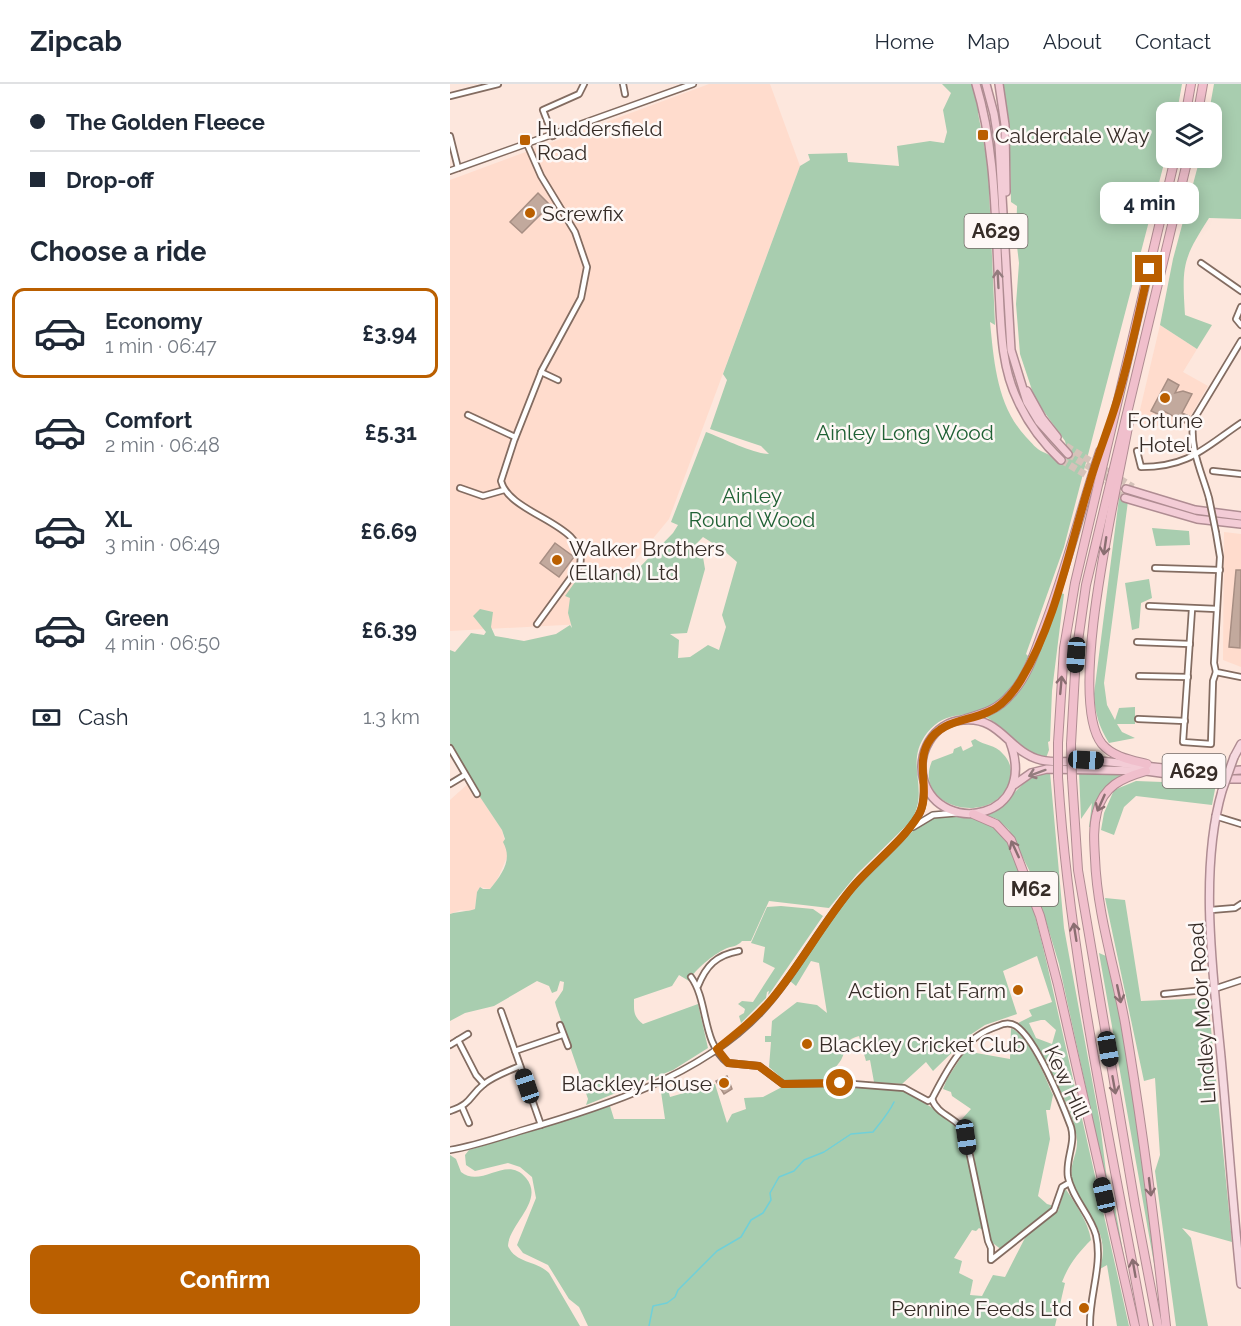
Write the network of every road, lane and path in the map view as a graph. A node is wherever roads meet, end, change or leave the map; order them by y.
1 (498, 84) edge
2 (584, 84) edge
3 (623, 84) edge
4 (693, 84) edge
5 (976, 84) edge
6 (986, 84) edge
7 (999, 84) edge
8 (1191, 84) edge
9 (1203, 84) edge
10 (625, 94) dead end
11 (450, 96) edge
12 (1188, 102) edge
13 (1200, 102) edge
14 (450, 136) edge
15 (553, 136) junction
16 (527, 144) junction
17 (453, 162) edge
18 (458, 168) junction
19 (1174, 168) edge
20 (1186, 168) edge
21 (450, 171) edge
22 (1005, 232) junction
23 (1201, 263) dead end
24 (1241, 291) edge
25 (1241, 307) edge
26 (1241, 325) edge
27 (1010, 331) junction
28 (1241, 341) edge
29 (1138, 365) junction
30 (541, 372) junction
31 (558, 380) dead end
32 (1115, 408) junction
33 (468, 415) dead end
34 (1241, 423) edge
35 (515, 437) junction
36 (1066, 446) tunnel mouth
37 (1137, 451) dead end
38 (1068, 454) tunnel mouth
39 (1197, 456) junction
40 (1061, 460) tunnel mouth
41 (1213, 471) dead end
42 (1241, 474) edge
43 (460, 488) dead end
44 (1130, 488) tunnel mouth
45 (504, 490) junction
46 (1125, 498) tunnel mouth
47 (1241, 515) edge
48 (1241, 524) edge
49 (1155, 568) dead end
50 (1220, 570) junction
51 (1149, 606) dead end
52 (1192, 609) junction
53 (1217, 609) junction
54 (537, 624) dead end
55 (1137, 642) dead end
56 (1190, 644) junction
57 (1216, 672) junction
58 (1139, 676) dead end
59 (1241, 676) edge
60 (1188, 677) junction
61 (1138, 719) dead end
62 (962, 720) junction
63 (1185, 721) junction
64 (1010, 742) junction
65 (1241, 744) edge
66 (450, 748) edge
67 (1146, 768) junction
68 (1241, 770) edge
69 (465, 774) junction
70 (1241, 779) edge
71 (924, 781) junction
72 (450, 784) edge
73 (1014, 785) junction
74 (477, 794) dead end
75 (959, 813) junction
76 (973, 814) junction
77 (1215, 816) junction
78 (1241, 824) edge
79 (907, 831) junction
80 (1241, 904) edge
81 (1211, 910) junction
82 (739, 951) dead end
83 (691, 977) dead end
84 (1241, 980) edge
85 (698, 986) junction
86 (1214, 989) junction
87 (1164, 994) dead end
88 (501, 1011) dead end
89 (561, 1025) dead end
90 (468, 1034) dead end
91 (562, 1035) junction
92 (458, 1040) junction
93 (450, 1045) edge
94 (568, 1046) dead end
95 (717, 1049) junction
96 (515, 1051) junction
97 (520, 1066) junction
98 (484, 1084) junction
99 (933, 1099) junction
100 (462, 1107) junction
101 (450, 1111) edge
102 (469, 1123) dead end
103 (541, 1125) junction
104 (450, 1150) edge
105 (1069, 1182) junction
106 (1238, 1221) edge
107 (1241, 1284) edge
108 (1090, 1326) edge
109 (1135, 1326) edge
110 (1144, 1326) edge
111 (1158, 1326) edge
112 (1166, 1326) edge

1 - 11 street
2 - 15 street
3 - 10 street
4 - 15 street
40 -> 5 highway, A629
6 - 22 highway, A629
7 - 22 highway
8 - 12 highway
9 - 13 highway
14 - 17 street
15 - 16 street
16 - 18 street
16 - 30 street
17 - 18 street
18 - 21 street
19 - 32 highway, M62
20 - 29 highway, M62
22 - 27 highway, A629
23 - 24 street
25 - 26 street
27 - 36 highway, A629
27 - 38 highway, A629
28 - 39 street
29 -> 67 highway, M62
29 -> 111 highway, M62, bridge
30 - 31 street
30 - 35 street
32 - 62 highway, M62
110 -> 32 highway, M62, bridge
33 - 35 street
34 - 39 street
35 - 45 street
37 - 39 street
39 - 50 street, bridge
41 - 42 street
43 - 45 street
44 - 47 highway
45 - 54 street
46 - 48 highway
49 - 50 street
50 - 53 street
51 - 52 street
52 - 53 street
52 - 56 street
53 - 57 street
55 - 56 street
56 - 60 street
57 - 59 street
57 - 63 street
58 - 60 street
60 - 63 street
61 - 63 street
62 - 64 highway, A629
62 - 71 highway
64 - 67 highway, A629
64 - 73 highway
65 - 77 main road, Lindley Moor Road, bridge
66 - 69 street
67 - 68 highway, A629
67 - 70 highway, A629
67 -> 73 highway, A629
67 -> 112 highway
69 - 72 street
69 - 74 street
71 - 75 highway
71 - 79 street
73 - 76 highway, A629
75 - 76 highway, A629
75 - 79 street
109 -> 76 highway, M62
77 - 78 street
77 - 81 main road, Lindley Moor Road
79 - 95 street
80 - 81 street
81 - 86 main road, Lindley Moor Road
82 - 85 street
83 - 85 street
84 - 86 street
85 - 95 street
86 - 87 street
86 - 106 main road, Lindley Moor Road
88 - 96 street
89 - 91 street
90 - 92 street
91 - 94 street
91 - 96 street
92 - 93 street
92 - 98 street
95 - 99 street
95 - 103 street
96 - 97 street
97 - 98 street
97 - 103 street
98 - 100 street
99 - 105 street, Kew Hill
99 - 105 street
100 - 101 street
100 - 102 street
103 - 104 street
105 - 108 street
106 - 107 main road, Lindley Moor Road

